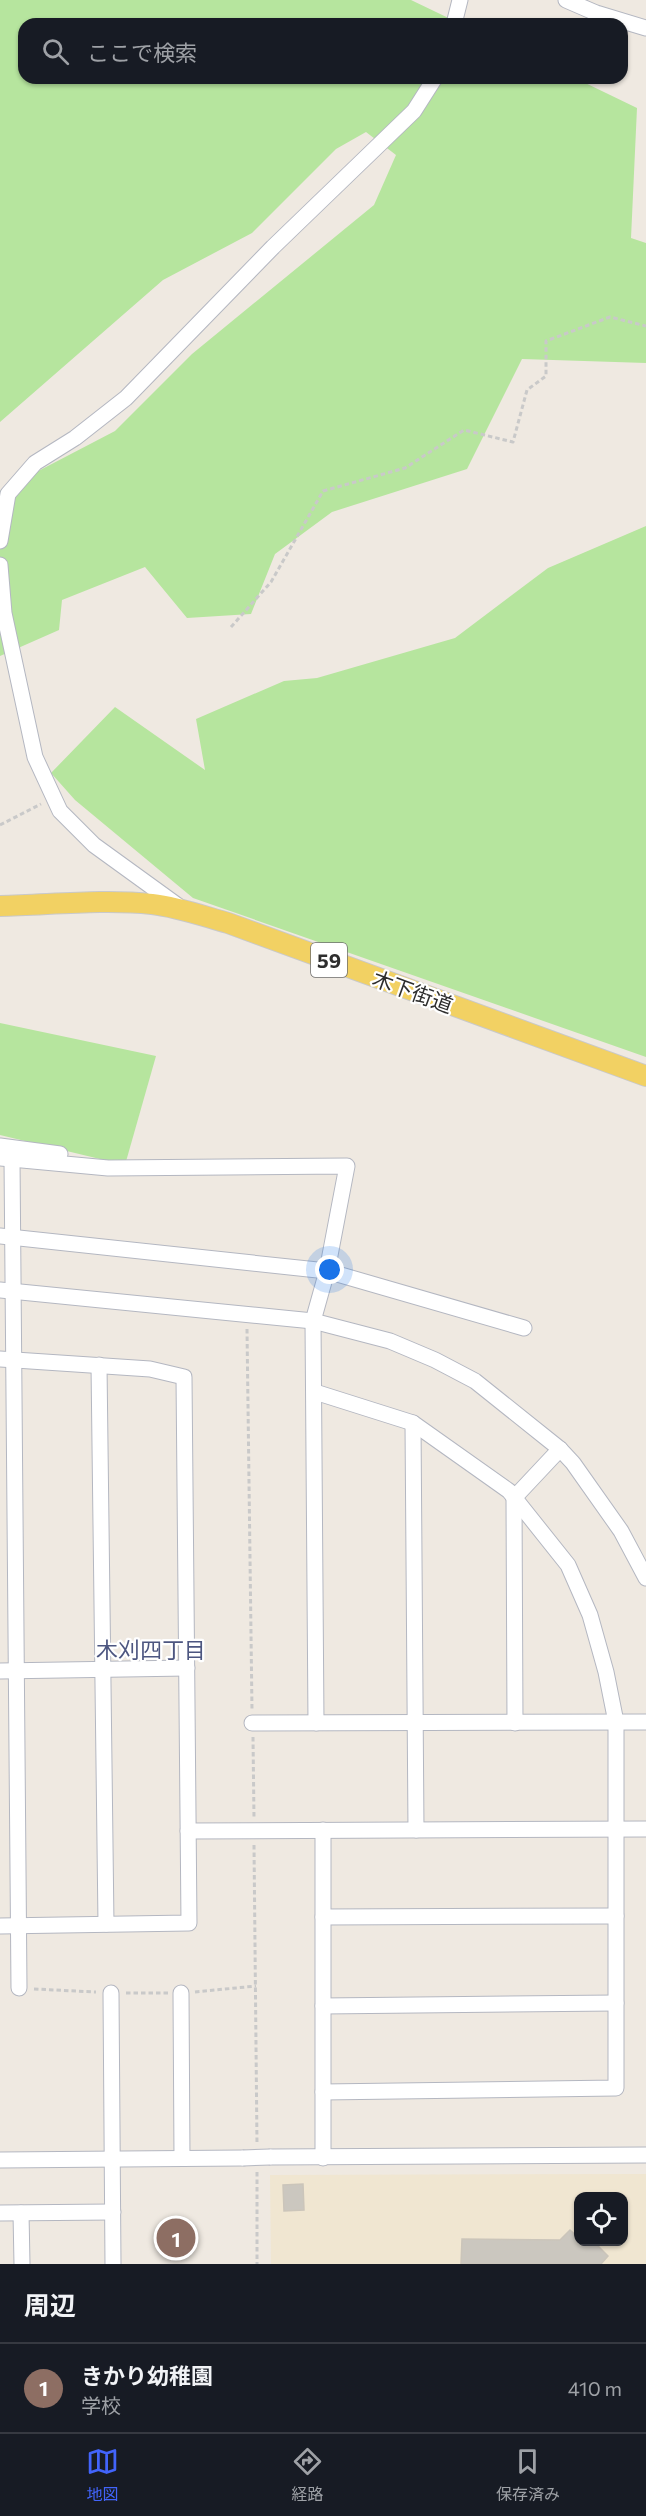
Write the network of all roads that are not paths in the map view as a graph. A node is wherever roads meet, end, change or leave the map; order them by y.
1 (460, 0) edge
2 (566, 0) edge
3 (456, 18) edge
4 (613, 18) edge
5 (628, 23) edge
6 (646, 28) edge
7 (431, 84) edge
8 (0, 541) edge
9 (0, 565) edge
10 (0, 906) edge
11 (183, 910) junction
12 (646, 1076) edge
13 (0, 1146) edge
14 (6, 1158) edge
15 (88, 1166) junction
16 (6, 1236) edge
17 (327, 1271) junction
18 (6, 1291) edge
19 (313, 1321) junction
20 (524, 1328) dead end
21 (6, 1359) edge
22 (99, 1365) junction
23 (315, 1392) junction
24 (413, 1423) junction
25 (560, 1449) junction
26 (514, 1498) junction
27 (646, 1578) edge
28 (187, 1668) junction
29 (103, 1670) junction
30 (0, 1671) edge
31 (16, 1671) junction
32 (514, 1722) junction
33 (616, 1722) junction
34 (646, 1722) edge
35 (252, 1723) road end
36 (316, 1723) junction
37 (414, 1723) junction
38 (616, 1829) junction
39 (646, 1829) edge
40 (323, 1830) junction
41 (416, 1830) junction
42 (188, 1831) junction
43 (616, 1916) junction
44 (323, 1917) junction
45 (106, 1924) junction
46 (0, 1926) edge
47 (19, 1926) junction
48 (19, 1988) road end
49 (111, 1993) road end
50 (181, 1993) road end
51 (616, 2002) junction
52 (323, 2006) junction
53 (323, 2092) junction
54 (646, 2155) edge
55 (182, 2158) junction
56 (323, 2158) junction
57 (113, 2159) junction
58 (0, 2160) edge
59 (113, 2212) junction
60 (0, 2213) edge
61 (21, 2213) junction
62 (22, 2264) edge
63 (112, 2264) edge

1 - 3 street
2 - 4 street
5 - 6 street
7 - 8 street
9 - 11 street
10 - 11 main road, 木下街道 / 59
11 - 12 main road, 木下街道 / 59
13 - 15 street
14 - 15 street
14 - 16 street
15 - 17 street
16 - 17 street
16 - 18 street
17 - 19 street
17 - 20 street
18 - 19 street
18 - 21 street
19 - 23 street
19 - 25 street
21 - 22 street
21 - 31 street
22 - 28 street
22 - 29 street
23 - 24 street
23 - 36 street
24 - 26 street
24 - 37 street
25 - 26 street
25 - 27 street
26 - 32 street
26 - 33 street
28 - 29 street
28 - 42 street
29 - 31 street
29 - 45 street
30 - 31 street
31 - 47 street
32 - 33 street
32 - 37 street
33 - 34 street
33 - 38 street
35 - 36 street
36 - 37 street
37 - 41 street
38 - 39 street
38 - 41 street
38 - 43 street
40 - 41 street
40 - 42 street
40 - 44 street
42 - 45 street
43 - 44 street
43 - 51 street
44 - 52 street
45 - 47 street
46 - 47 street
47 - 48 street
49 - 57 street
50 - 55 street
51 - 52 street
51 - 53 street
52 - 53 street
53 - 56 street
54 - 56 street
55 - 56 street, bridge
55 - 57 street
57 - 58 street
57 - 59 street
59 - 61 street
59 - 63 street
60 - 61 street
61 - 62 street

